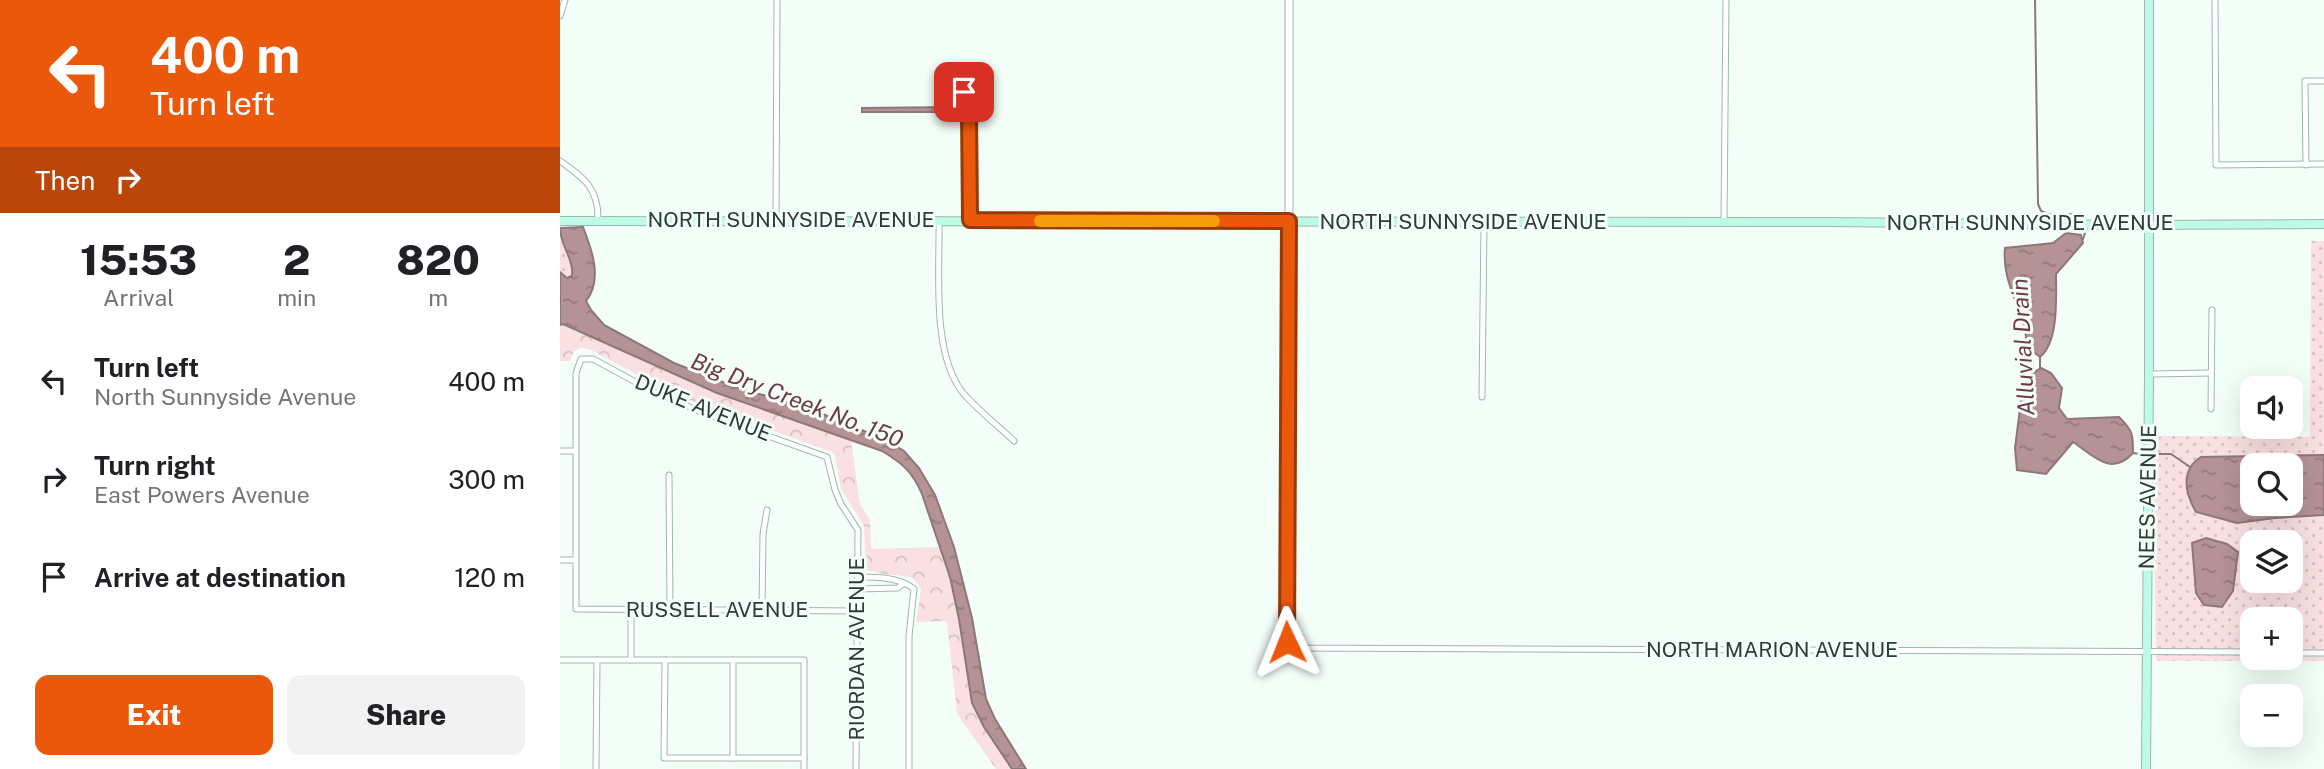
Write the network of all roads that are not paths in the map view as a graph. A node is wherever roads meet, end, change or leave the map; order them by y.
1 (565, 0) edge
2 (777, 0) edge
3 (1289, 0) edge
4 (1726, 0) edge
5 (2149, 0) edge
6 (2215, 0) edge
7 (560, 16) edge
8 (2324, 81) edge
9 (964, 92) dead end
10 (560, 161) edge
11 (2324, 164) edge
12 (2306, 165) junction
13 (598, 220) junction
14 (776, 220) junction
15 (939, 220) junction
16 (970, 220) junction
17 (560, 221) edge
18 (1289, 221) junction
19 (1484, 222) junction
20 (1724, 222) junction
21 (2324, 223) edge
22 (2149, 225) junction
23 (2212, 310) dead end
24 (2149, 373) junction
25 (2211, 373) junction
26 (1482, 397) dead end
27 (2211, 409) dead end
28 (1014, 441) dead end
29 (560, 451) edge
30 (575, 451) junction
31 (669, 475) dead end
32 (767, 510) dead end
33 (859, 530) joint
34 (560, 559) edge
35 (575, 559) junction
36 (858, 577) junction
37 (885, 580) junction
38 (904, 584) junction
39 (885, 588) junction
40 (858, 589) junction
41 (631, 610) junction
42 (670, 610) junction
43 (762, 610) junction
44 (858, 611) junction
45 (2146, 651) junction
46 (2240, 652) edge
47 (2303, 653) edge
48 (2324, 653) edge
49 (560, 660) edge
50 (597, 660) junction
51 (631, 660) junction
52 (665, 660) junction
53 (733, 660) junction
54 (733, 758) junction
55 (804, 758) junction
56 (596, 769) edge
57 (804, 769) edge
58 (856, 769) edge
59 (909, 769) edge
60 (2146, 769) edge

1 - 7 street
2 - 14 street
3 - 18 street
4 - 20 street
5 - 22 main road, NEES AVENUE
6 - 12 street
8 - 12 street
9 - 16 street
10 - 13 street
11 - 12 street
13 - 14 main road, NORTH SUNNYSIDE AVENUE
13 - 17 main road, NORTH SUNNYSIDE AVENUE
14 - 15 main road, NORTH SUNNYSIDE AVENUE
15 - 16 main road, NORTH SUNNYSIDE AVENUE
15 - 28 street
16 - 18 main road, NORTH SUNNYSIDE AVENUE
18 - 19 main road, NORTH SUNNYSIDE AVENUE
18 - 45 street, NORTH MARION AVENUE
19 - 20 main road, NORTH SUNNYSIDE AVENUE
19 - 26 street
20 - 22 main road, NORTH SUNNYSIDE AVENUE
21 - 22 main road, NORTH SUNNYSIDE AVENUE
22 - 24 main road, NEES AVENUE
23 - 25 street
24 - 25 street
24 - 45 main road, NEES AVENUE
25 - 27 street
29 - 30 street
30 - 33 street, DUKE AVENUE
30 - 35 street
31 - 42 street
32 - 43 street
33 - 36 street, RIORDAN AVENUE
34 - 35 street
35 - 41 street, RUSSELL AVENUE
36 - 37 street
36 - 40 street, RIORDAN AVENUE
37 - 38 street
37 - 39 street
38 - 39 street
38 - 59 street
39 - 40 street
40 - 44 street, RIORDAN AVENUE
41 - 42 street, RUSSELL AVENUE
41 - 51 street
42 - 43 street, RUSSELL AVENUE
43 - 44 street, RUSSELL AVENUE
44 - 58 street, RIORDAN AVENUE
45 - 46 street, NORTH MARION AVENUE
45 - 60 main road, NEES AVENUE
47 - 48 street
49 - 50 street
50 - 51 street
50 - 56 street
51 - 52 street
52 - 53 street
52 - 54 street
53 - 54 street
53 - 55 street
54 - 55 street
55 - 57 street

